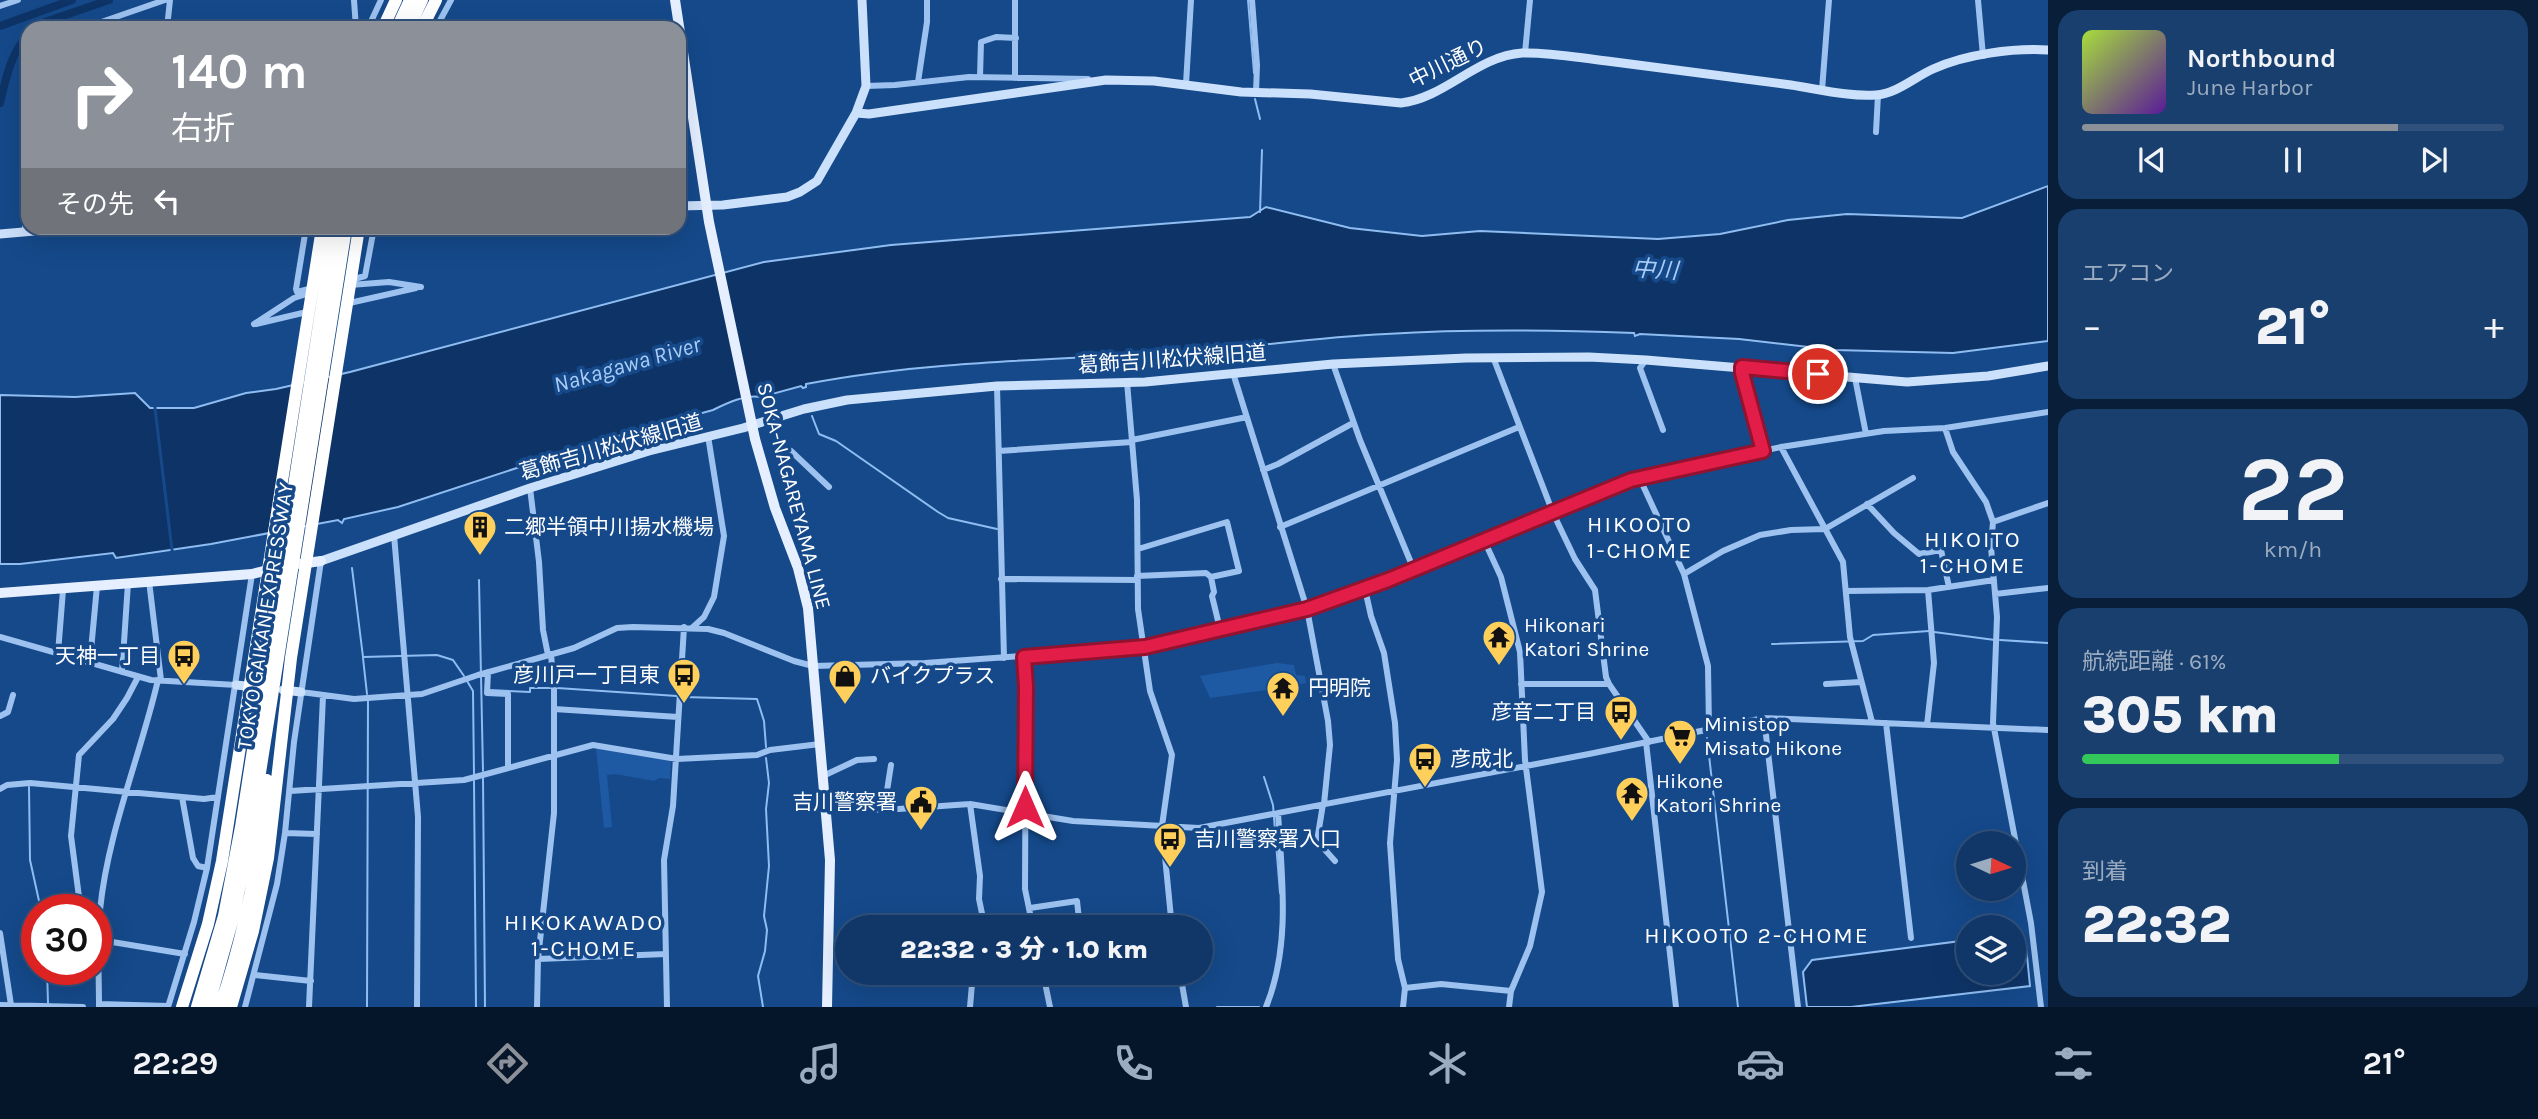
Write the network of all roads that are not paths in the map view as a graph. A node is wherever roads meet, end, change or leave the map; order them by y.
1 (18, 0) edge
2 (168, 0) edge
3 (354, 0) edge
4 (381, 0) edge
5 (396, 0) edge
6 (410, 0) edge
7 (422, 0) edge
8 (436, 0) edge
9 (451, 0) edge
10 (675, 0) edge
11 (862, 0) edge
12 (927, 0) edge
13 (1015, 0) edge
14 (1191, 0) edge
15 (1252, 0) edge
16 (1530, 0) edge
17 (1829, 0) edge
18 (1978, 0) edge
19 (0, 6) edge
20 (105, 21) edge
21 (167, 21) edge
22 (356, 21) edge
23 (371, 21) edge
24 (390, 21) edge
25 (392, 21) edge
26 (412, 21) edge
27 (426, 21) edge
28 (440, 21) edge
29 (678, 21) edge
30 (1016, 38) junction
31 (2048, 50) edge
32 (1525, 53) junction
33 (1983, 55) junction
34 (686, 73) edge
35 (980, 77) junction
36 (1015, 78) junction
37 (1106, 80) junction
38 (918, 82) junction
39 (1186, 84) junction
40 (866, 86) junction
41 (1822, 90) junction
42 (1256, 93) junction
43 (1878, 95) junction
44 (856, 113) junction
45 (1876, 132) dead end
46 (706, 205) junction
47 (686, 206) edge
48 (21, 231) edge
49 (0, 234) edge
50 (305, 235) edge
51 (321, 235) edge
52 (333, 235) edge
53 (345, 235) edge
54 (358, 235) edge
55 (373, 235) edge
56 (332, 284) junction
57 (1493, 358) junction
58 (1646, 360) junction
59 (1333, 364) junction
60 (2048, 366) edge
61 (1742, 367) junction
62 (1233, 373) junction
63 (1855, 378) junction
64 (1127, 382) junction
65 (997, 386) junction
66 (2048, 412) edge
67 (1247, 417) junction
68 (751, 422) junction
69 (1353, 423) junction
70 (1519, 427) junction
71 (1945, 428) junction
72 (1663, 430) dead end
73 (1866, 434) junction
74 (708, 436) junction
75 (1132, 441) junction
76 (1781, 447) junction
77 (791, 451) dead end
78 (999, 451) junction
79 (1763, 451) junction
80 (1263, 470) junction
81 (1639, 477) junction
82 (1913, 478) dead end
83 (1380, 486) junction
84 (530, 488) junction
85 (829, 488) dead end
86 (2048, 503) edge
87 (1867, 504) junction
88 (1553, 513) junction
89 (1993, 523) junction
90 (1280, 527) junction
91 (1825, 529) junction
92 (394, 535) junction
93 (1484, 540) junction
94 (1138, 549) junction
95 (321, 561) junction
96 (1414, 570) junction
97 (252, 574) junction
98 (1684, 574) junction
99 (1211, 577) junction
100 (1137, 578) junction
101 (1001, 579) junction
102 (1994, 580) junction
103 (149, 581) junction
104 (128, 583) junction
105 (97, 586) junction
106 (1949, 587) junction
107 (2048, 588) edge
108 (1365, 589) junction
109 (63, 590) junction
110 (1928, 590) junction
111 (1846, 591) junction
112 (0, 593) edge
113 (1995, 594) junction
114 (1307, 609) junction
115 (684, 627) junction
116 (693, 627) junction
117 (1220, 629) junction
118 (0, 637) edge
119 (1145, 647) junction
120 (58, 653) junction
121 (549, 655) junction
122 (1024, 657) junction
123 (1004, 658) junction
124 (90, 661) junction
125 (813, 666) junction
126 (122, 671) junction
127 (488, 673) junction
128 (275, 675) junction
129 (138, 677) junction
130 (160, 680) junction
131 (1861, 682) junction
132 (1521, 684) junction
133 (1609, 684) junction
134 (1826, 684) dead end
135 (236, 685) junction
136 (301, 692) junction
137 (13, 695) dead end
138 (323, 696) junction
139 (406, 696) junction
140 (554, 709) junction
141 (0, 716) edge
142 (678, 717) junction
143 (1764, 718) junction
144 (1872, 722) junction
145 (1886, 723) junction
146 (1927, 725) junction
147 (1993, 727) junction
148 (1709, 729) junction
149 (2048, 730) edge
150 (1647, 742) junction
151 (820, 744) junction
152 (552, 756) junction
153 (677, 759) junction
154 (874, 759) dead end
155 (891, 765) dead end
156 (1526, 766) junction
157 (508, 768) junction
158 (823, 776) junction
159 (415, 784) junction
160 (75, 787) junction
161 (0, 789) edge
162 (319, 789) junction
163 (1396, 790) junction
164 (289, 791) junction
165 (124, 792) junction
166 (182, 797) junction
167 (218, 797) junction
168 (970, 804) junction
169 (1324, 804) junction
170 (826, 806) junction
171 (884, 810) junction
172 (1025, 813) junction
173 (1278, 813) junction
174 (1163, 826) junction
175 (285, 833) junction
176 (317, 834) junction
177 (1335, 861) dead end
178 (206, 868) junction
179 (79, 894) edge
180 (103, 894) edge
181 (1030, 908) junction
182 (982, 915) edge
183 (1031, 915) edge
184 (1079, 915) edge
185 (1171, 915) edge
186 (0, 933) edge
187 (1911, 938) dead end
188 (112, 942) edge
189 (185, 954) junction
190 (666, 954) junction
191 (538, 959) junction
192 (255, 975) junction
193 (312, 981) junction
194 (99, 985) edge
195 (972, 985) edge
196 (1045, 985) edge
197 (1182, 985) edge
198 (1405, 988) junction
199 (1511, 991) junction
200 (0, 1005) edge
201 (12, 1005) edge
202 (99, 1006) edge
203 (83, 1007) edge
204 (168, 1007) edge
205 (182, 1007) edge
206 (197, 1007) edge
207 (208, 1007) edge
208 (220, 1007) edge
209 (231, 1007) edge
210 (245, 1007) edge
211 (309, 1007) edge
212 (417, 1007) edge
213 (537, 1007) edge
214 (667, 1007) edge
215 (827, 1007) edge
216 (970, 1007) edge
217 (1049, 1007) edge
218 (1186, 1007) edge
219 (1266, 1007) edge
220 (1403, 1007) edge
221 (1509, 1007) edge
222 (1676, 1007) edge
223 (1798, 1007) edge
224 (2041, 1007) edge

1 - 19 street
2 - 20 street
2 - 21 street
3 - 22 street
4 - 23 street
5 - 24 highway
6 - 25 highway
7 - 26 highway
8 - 27 highway
9 - 28 street
10 - 29 main road, SOKA-NAGAREYAMA LINE
11 - 40 street
12 - 38 street
13 - 30 street
14 - 39 street
15 - 42 street
16 - 32 street
17 - 41 street
18 - 33 street
30 - 35 street
30 - 36 street
31 - 33 street
32 - 41 street, 中川通り
32 - 42 street, 中川通り
33 - 43 street
34 - 46 main road, SOKA-NAGAREYAMA LINE
35 - 36 street
35 - 38 street
36 - 37 street
37 - 39 street, 中川通り
37 - 44 street, 中川通り
38 - 40 street
39 - 42 street, 中川通り
40 - 44 street
41 - 43 street, 中川通り
43 - 45 street
44 - 46 street
46 - 47 street
46 - 68 main road, SOKA-NAGAREYAMA LINE
48 - 49 street
50 - 56 street
51 - 205 highway
52 - 206 highway, TOKYO GAIKAN EXPRESSWAY
53 - 128 highway, TOKYO GAIKAN EXPRESSWAY
54 - 209 highway
55 - 56 street
56 - 56 street
57 - 58 street, 葛飾吉川松伏線旧道
57 - 59 street, 葛飾吉川松伏線旧道
57 - 70 street
58 - 61 street, 葛飾吉川松伏線旧道
58 - 72 street
59 - 62 street, 葛飾吉川松伏線旧道
59 - 69 street
60 - 63 street, 葛飾吉川松伏線旧道
61 - 63 street, 葛飾吉川松伏線旧道
61 - 79 street
62 - 64 street, 葛飾吉川松伏線旧道
62 - 67 street
63 - 73 street
64 - 65 street, 葛飾吉川松伏線旧道
64 - 75 street
65 - 68 street, 葛飾吉川松伏線旧道
65 - 78 street
66 - 71 street
67 - 75 street
67 - 80 street
68 - 74 street, 葛飾吉川松伏線旧道
68 - 125 main road, SOKA-NAGAREYAMA LINE
69 - 80 street
69 - 83 street
70 - 83 street
70 - 88 street
71 - 73 street
71 - 89 street
73 - 76 street
74 - 84 street, 葛飾吉川松伏線旧道
74 - 116 street
75 - 78 street
75 - 94 street
76 - 79 street
76 - 91 street
77 - 85 street
78 - 101 street
79 - 81 street
80 - 90 street
81 - 88 street
81 - 98 street
82 - 87 street
83 - 90 street
83 - 96 street
84 - 92 street, 葛飾吉川松伏線旧道
84 - 121 street
86 - 89 street
87 - 91 street
87 - 106 street
88 - 93 street
88 - 133 street
89 - 102 street
90 - 114 street
91 - 98 street
91 - 111 street
92 - 95 street, 葛飾吉川松伏線旧道
92 - 139 street
93 - 96 street
93 - 132 street
94 - 99 street
94 - 100 street
95 - 97 main road
95 - 136 street
96 - 108 street
97 - 103 main road
97 - 135 street
98 - 148 street
99 - 100 street
99 - 117 street
100 - 101 street
100 - 119 street
101 - 123 street
102 - 106 street
102 - 113 street
103 - 104 main road
103 - 130 street
104 - 105 main road
104 - 126 street
105 - 109 main road
105 - 124 street
106 - 110 street
107 - 113 street
108 - 114 street
108 - 163 street
109 - 112 main road
109 - 120 street
110 - 111 street
110 - 146 street
111 - 131 street
113 - 147 street
114 - 117 street
114 - 169 street
115 - 116 street
115 - 121 street
115 - 142 street
116 - 125 street
117 - 119 street
118 - 120 street
119 - 122 street
119 - 174 street
120 - 124 street
121 - 127 street
121 - 140 street
122 - 123 street
122 - 172 street
123 - 125 street
124 - 126 street
125 - 151 main road, SOKA-NAGAREYAMA LINE
126 - 129 street
127 - 139 street
127 - 157 street
128 - 207 highway, TOKYO GAIKAN EXPRESSWAY
128 - 208 highway
129 - 130 street
129 - 160 street
130 - 135 street
130 - 165 street
131 - 134 street
131 - 144 street
132 - 133 street
132 - 156 street
133 - 150 street
135 - 136 street
135 - 167 street
136 - 138 street
136 - 164 street
137 - 141 street
138 - 139 street
138 - 162 street
139 - 159 street
140 - 142 street
140 - 152 street
142 - 153 street
143 - 144 street
143 - 148 street
143 - 223 street
144 - 145 street
145 - 146 street
145 - 187 street
146 - 147 street
147 - 149 street
147 - 224 street
148 - 150 street
150 - 156 street
150 - 222 street
151 - 153 street
151 - 158 main road, SOKA-NAGAREYAMA LINE
152 - 153 street
152 - 157 street
152 - 191 street
153 - 190 street
154 - 158 street
155 - 171 street
156 - 163 street
156 - 199 street
157 - 159 street
158 - 170 main road, SOKA-NAGAREYAMA LINE
159 - 162 street
159 - 212 street
160 - 161 street
160 - 165 street
160 - 179 street
162 - 164 street
162 - 176 street
163 - 169 street
163 - 198 street
164 - 175 street
165 - 166 street
165 - 180 street
166 - 167 street
166 - 178 street
167 - 178 street
168 - 171 street
168 - 172 street
168 - 182 street
169 - 173 street
169 - 177 street
170 - 171 street
170 - 215 main road, SOKA-NAGAREYAMA LINE
172 - 174 street
172 - 181 street
173 - 174 street
173 - 219 street
174 - 185 street
175 - 176 street
175 - 192 street
176 - 193 street
178 - 189 street
181 - 183 street
181 - 184 street
186 - 201 street
188 - 189 street
189 - 204 street
190 - 191 street
190 - 214 street
191 - 213 street
192 - 193 street
192 - 210 street
193 - 211 street
194 - 202 street
195 - 216 street
196 - 217 street
197 - 218 street
198 - 199 street
198 - 220 street
199 - 221 street
200 - 201 street
201 - 203 street
202 - 204 street

